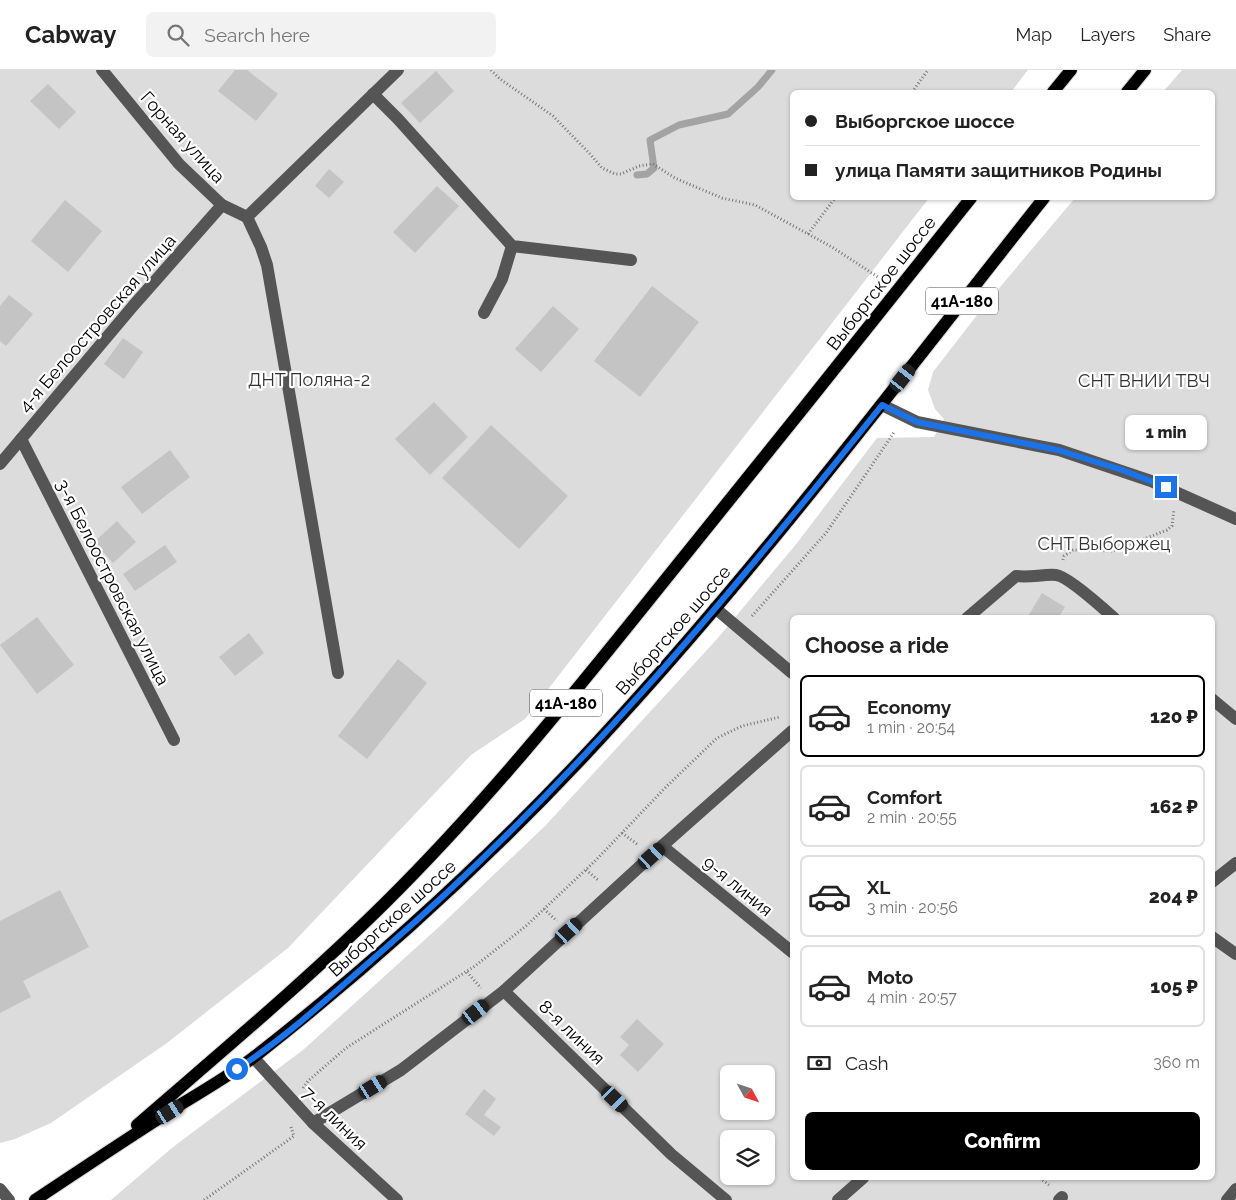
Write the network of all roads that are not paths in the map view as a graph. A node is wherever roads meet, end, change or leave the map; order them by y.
1 (102, 70) edge
2 (398, 70) edge
3 (1071, 70) edge
4 (1144, 70) edge
5 (1056, 90) edge
6 (1129, 90) edge
7 (373, 94) junction
8 (968, 200) edge
9 (1042, 200) edge
10 (222, 204) junction
11 (248, 217) junction
12 (512, 246) junction
13 (631, 260) dead end
14 (484, 313) dead end
15 (882, 405) junction
16 (21, 439) junction
17 (0, 464) edge
18 (1236, 519) edge
19 (715, 608) junction
20 (970, 615) edge
21 (1110, 615) edge
22 (790, 671) edge
23 (338, 673) dead end
24 (1215, 702) edge
25 (1236, 719) edge
26 (790, 733) edge
27 (174, 740) dead end
28 (662, 846) junction
29 (1236, 863) edge
30 (1215, 880) edge
31 (1215, 939) edge
32 (790, 950) edge
33 (1236, 954) edge
34 (504, 990) junction
35 (254, 1058) junction
36 (313, 1123) junction
37 (103, 1154) junction
38 (861, 1180) edge
39 (0, 1189) edge
40 (1236, 1189) edge
41 (9, 1200) edge
42 (36, 1200) edge
43 (396, 1200) edge
44 (726, 1200) edge
45 (838, 1200) edge
46 (1227, 1200) edge

1 - 10 street, Горная улица
2 - 7 street
3 - 5 main road
4 - 6 main road
7 - 11 street
7 - 12 street
8 - 37 main road, Выборгское шоссе / 41А-180
9 - 15 main road, Выборгское шоссе / 41А-180
10 - 11 street, Горная улица
10 - 16 street, 4-я Белоостровская улица
11 - 23 street
12 - 13 street
12 - 14 street
15 - 18 street
15 - 19 main road, Выборгское шоссе / 41А-180
16 - 17 street, 4-я Белоостровская улица
16 - 27 street, 3-я Белоостровская улица
19 - 22 street
19 - 35 main road, Выборгское шоссе / 41А-180
20 - 21 street
24 - 25 street
26 - 28 street
28 - 32 street, 9-я линия
28 - 34 street
29 - 30 street
31 - 33 street
34 - 36 street
34 - 44 street, 8-я линия
35 - 36 street, 7-я линия
35 - 37 main road, Выборгское шоссе / 41А-180
36 - 43 street, 7-я линия
37 - 42 main road, Выборгское шоссе / 41А-180
38 - 45 street
39 - 41 street
40 - 46 street

